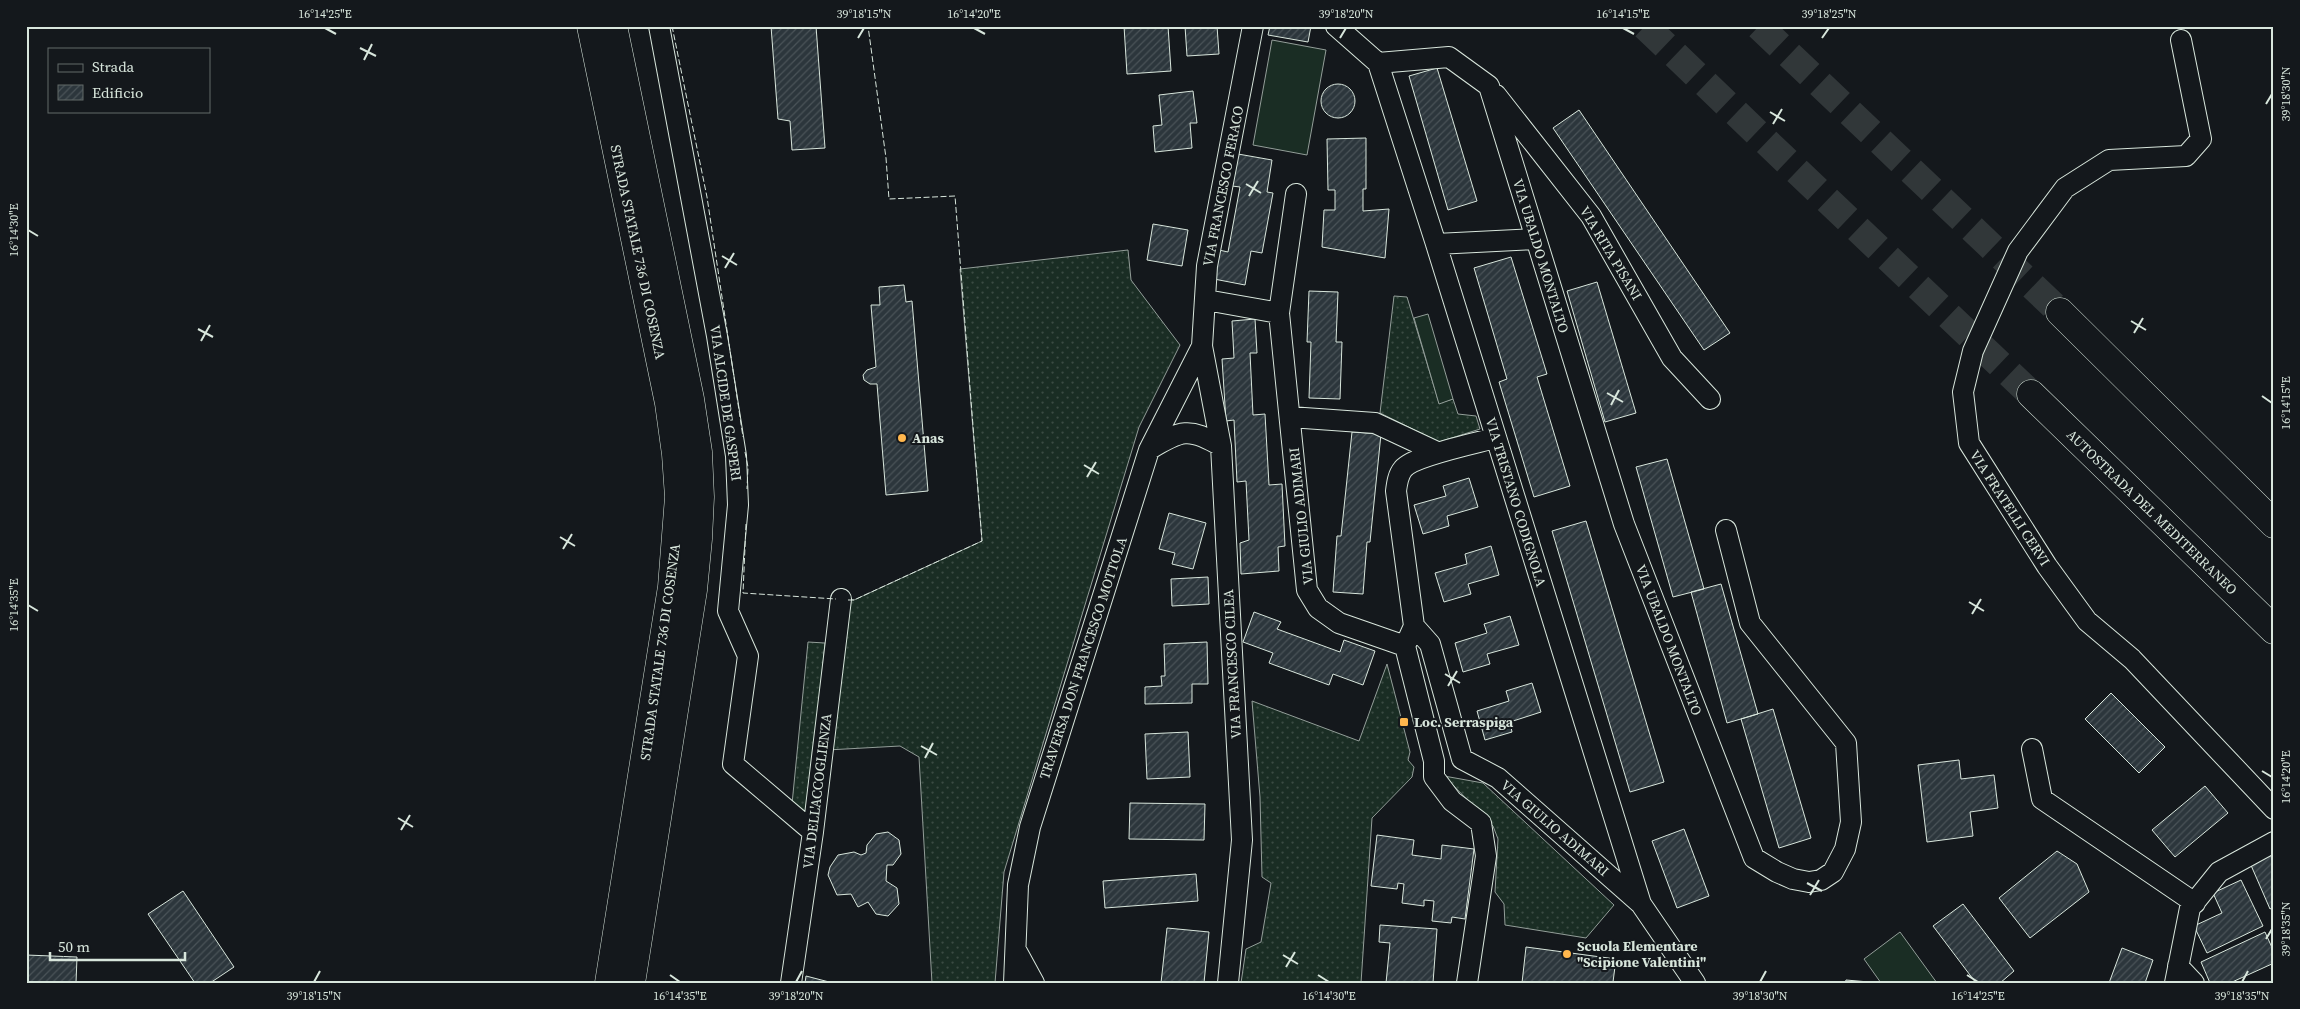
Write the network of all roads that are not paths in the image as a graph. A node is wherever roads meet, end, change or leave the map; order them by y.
1 (591, 26) edge
2 (613, 26) edge
3 (659, 26) edge
4 (1253, 26) edge
5 (1336, 26) edge
6 (2181, 40) dead end
7 (1378, 63) junction
8 (1489, 86) junction
9 (1296, 194) dead end
10 (1536, 239) junction
11 (1436, 244) junction
12 (1206, 300) junction
13 (2060, 312) tunnel mouth
14 (1279, 313) junction
15 (1202, 346) junction
16 (2031, 394) tunnel mouth
17 (1710, 399) dead end
18 (1290, 417) junction
19 (1496, 438) junction
20 (1221, 446) junction
21 (1149, 450) junction
22 (1436, 452) junction
23 (2274, 524) edge
24 (1726, 530) dead end
25 (841, 599) dead end
26 (1414, 626) junction
27 (2274, 630) edge
28 (1405, 646) junction
29 (2032, 749) dead end
30 (1462, 760) junction
31 (1434, 761) junction
32 (2274, 809) edge
33 (813, 832) junction
34 (2274, 842) edge
35 (2195, 903) junction
36 (1642, 904) junction
37 (1016, 950) junction
38 (2177, 974) edge
39 (609, 983) edge
40 (631, 983) edge
41 (791, 983) edge
42 (1014, 983) edge
43 (1034, 983) edge
44 (1228, 983) edge
45 (1467, 983) edge
46 (1695, 983) edge
47 (2194, 983) edge

1 - 39 highway, STRADA STATALE 736 DI COSENZA
2 - 40 highway, STRADA STATALE 736 DI COSENZA
3 - 33 street, VIA ALCIDE DE GASPERI
4 - 12 street, VIA FRANCESCO FERACO
5 - 7 street
6 - 32 street, VIA FRATELLI CERVI
7 - 8 street
7 - 11 street, VIA TRISTANO CODIGNOLA
8 - 10 street, VIA UBALDO MONTALTO
8 - 17 street, VIA RITA PISANI
9 - 14 street, VIA GIULIO ADIMARI
10 - 11 street
10 - 24 street, VIA UBALDO MONTALTO
11 - 19 street, VIA TRISTANO CODIGNOLA
12 - 14 street
12 - 15 street, VIA FRANCESCO FERACO
13 - 23 highway
14 - 18 street, VIA GIULIO ADIMARI
15 - 20 street, VIA FRANCESCO CILEA
15 - 21 street, TRAVERSA DON FRANCESCO MOTTOLA
16 - 27 highway, AUTOSTRADA DEL MEDITERRANEO
18 - 22 street
18 - 28 street, VIA GIULIO ADIMARI
19 - 22 street
19 - 36 street, VIA TRISTANO CODIGNOLA
20 - 21 street
20 - 44 street, VIA FRANCESCO CILEA
21 - 37 street, TRAVERSA DON FRANCESCO MOTTOLA
22 - 26 street
25 - 33 street, VIA DELL'ACCOGLIENZA
26 - 28 street
26 - 30 street
28 - 31 street
29 - 35 street
30 - 31 street
30 - 36 street, VIA GIULIO ADIMARI
31 - 45 street
33 - 41 street, VIA DELL'ACCOGLIENZA
34 - 35 street
35 - 38 street
36 - 46 street, VIA TRISTANO CODIGNOLA
37 - 42 street, TRAVERSA DON FRANCESCO MOTTOLA
37 - 43 street
38 - 47 street

